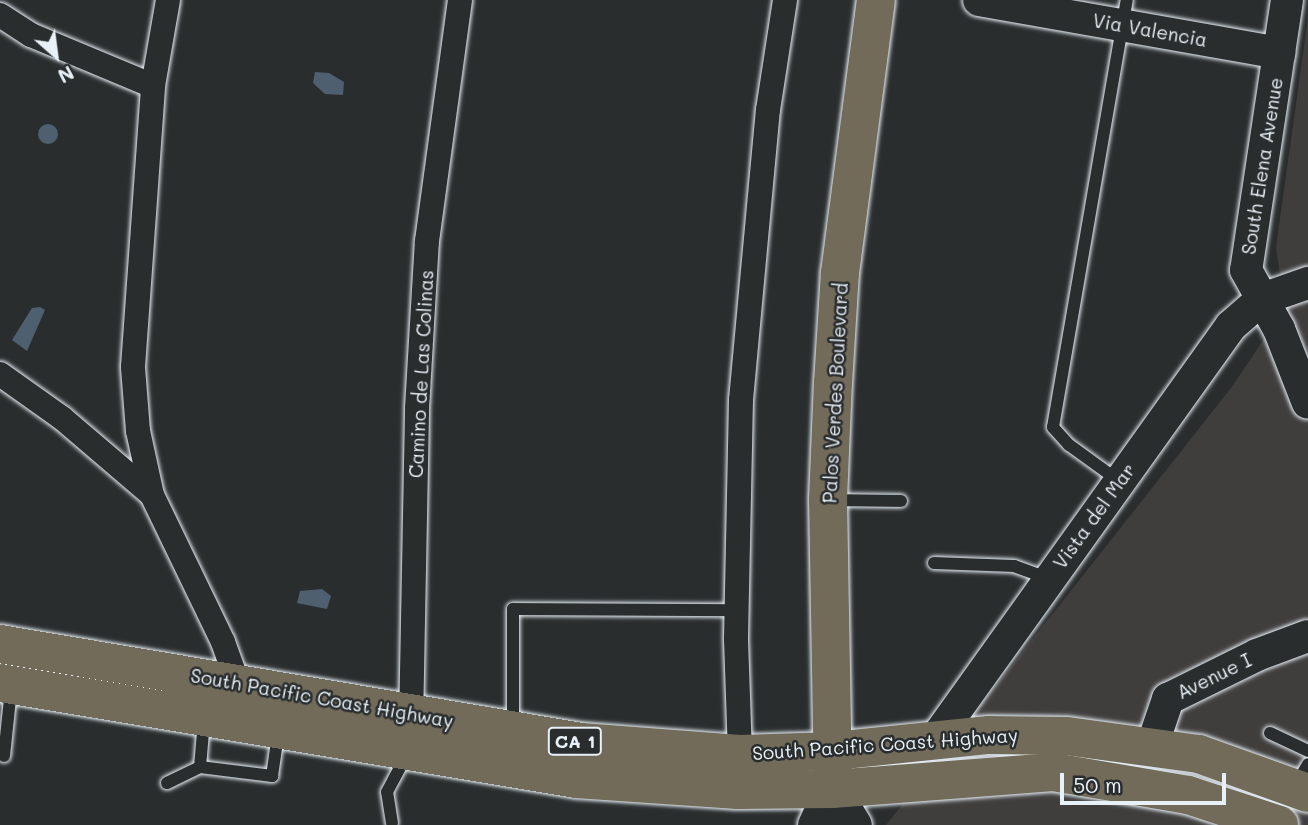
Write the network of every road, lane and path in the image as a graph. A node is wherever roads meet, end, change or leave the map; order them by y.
1 (168, 0) edge
2 (460, 0) edge
3 (785, 0) edge
4 (876, 0) edge
5 (979, 0) edge
6 (1287, 0) edge
7 (1125, 13) edge
8 (0, 15) edge
9 (1279, 53) junction
10 (153, 86) junction
11 (1308, 283) edge
12 (1262, 299) junction
13 (0, 374) edge
14 (1308, 403) edge
15 (1119, 481) junction
16 (152, 495) junction
17 (828, 500) junction
18 (901, 500) dead end
19 (934, 563) dead end
20 (1049, 579) junction
21 (736, 610) junction
22 (1308, 636) edge
23 (0, 644) edge
24 (237, 681) junction
25 (6, 684) edge
26 (216, 718) junction
27 (279, 729) junction
28 (513, 731) junction
29 (410, 733) junction
30 (1270, 733) dead end
31 (934, 741) junction
32 (1152, 746) junction
33 (834, 751) junction
34 (1308, 751) edge
35 (740, 754) junction
36 (4, 756) dead end
37 (200, 767) junction
38 (1053, 772) junction
39 (1304, 781) edge
40 (167, 783) dead end
41 (832, 789) junction
42 (392, 822) dead end
43 (815, 825) edge
44 (854, 825) edge
45 (1279, 825) edge

1 - 10 street
2 - 29 street, Camino de Las Colinas
3 - 21 street
4 - 17 main road, Palos Verdes Boulevard
5 - 7 street, Via Valencia
6 - 9 street, South Elena Avenue
7 - 9 street, Via Valencia
7 - 15 lane
8 - 10 street
9 - 12 street, South Elena Avenue
10 - 16 street
11 - 12 street
12 - 14 street, South Elena Avenue
12 - 15 street, Vista del Mar
13 - 16 street
15 - 20 street, Vista del Mar
16 - 24 street
17 - 18 lane
17 - 33 main road, Palos Verdes Boulevard
19 - 20 lane
20 - 31 street, Vista del Mar
21 - 28 lane
21 - 35 street
22 - 32 street, Avenue I
23 - 24 main road, South Pacific Coast Highway / CA 1
24 - 26 street
24 - 29 main road, South Pacific Coast Highway / CA 1
25 - 26 main road, South Pacific Coast Highway / CA 1
25 - 36 lane
26 - 27 main road, South Pacific Coast Highway / CA 1
26 - 37 lane
27 - 29 main road, South Pacific Coast Highway / CA 1
27 - 37 lane
28 - 29 main road, South Pacific Coast Highway / CA 1
28 - 35 main road, South Pacific Coast Highway / CA 1
29 - 41 main road, South Pacific Coast Highway / CA 1
29 - 42 lane
30 - 34 lane
31 - 32 main road, South Pacific Coast Highway / CA 1
31 - 33 main road, South Pacific Coast Highway / CA 1
32 - 38 main road
32 - 39 main road, South Pacific Coast Highway / CA 1
33 - 35 main road, South Pacific Coast Highway / CA 1
33 - 41 main road, Palos Verdes Boulevard
37 - 40 lane
38 - 41 main road, South Pacific Coast Highway / CA 1
38 - 45 main road, South Pacific Coast Highway / CA 1
41 - 43 main road, Palos Verdes Boulevard
41 - 44 main road

